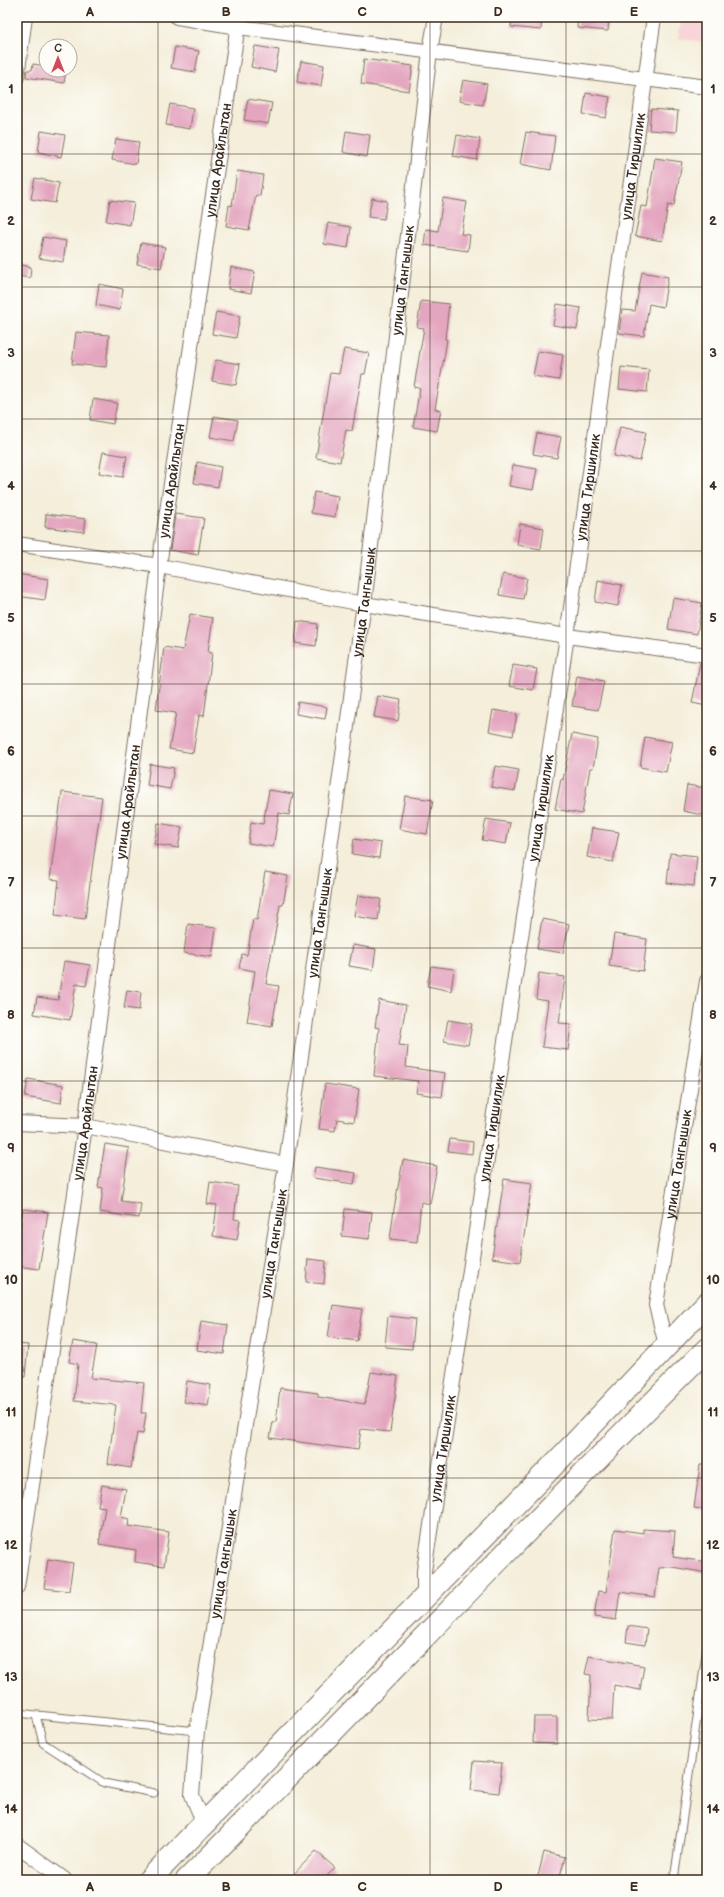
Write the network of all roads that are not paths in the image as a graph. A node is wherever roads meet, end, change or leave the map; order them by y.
1 (25, 17) edge
2 (177, 17) edge
3 (436, 17) edge
4 (654, 17) edge
5 (239, 22) edge
6 (430, 51) junction
7 (17, 77) edge
8 (644, 78) junction
9 (707, 87) edge
10 (17, 544) edge
11 (159, 566) junction
12 (364, 604) junction
13 (566, 636) junction
14 (707, 655) edge
15 (707, 981) edge
16 (17, 1122) edge
17 (85, 1126) junction
18 (286, 1164) junction
19 (707, 1303) edge
20 (666, 1346) junction
21 (707, 1348) edge
22 (17, 1587) edge
23 (424, 1597) junction
24 (707, 1647) edge
25 (17, 1713) edge
26 (36, 1715) junction
27 (197, 1731) junction
28 (154, 1793) dead end
29 (204, 1824) junction
30 (17, 1845) edge
31 (65, 1880) edge
32 (149, 1880) edge
33 (187, 1880) edge
34 (674, 1880) edge

1 - 7 street
2 - 5 street
3 - 6 street, улица Тангышык
4 - 8 street, улица Тиршилик
5 - 6 street
5 - 11 street, улица Арайлытан
6 - 8 street
6 - 12 street, улица Тангышык
8 - 9 street
8 - 13 street, улица Тиршилик
10 - 11 street
11 - 12 street
11 - 17 street, улица Арайлытан
12 - 13 street
12 - 18 street, улица Тангышык
13 - 14 street
13 - 23 street, улица Тиршилик
15 - 20 street, улица Тангышык
16 - 17 street
17 - 18 street
17 - 22 street, улица Арайлытан
18 - 27 street, улица Тангышык
19 - 20 highway
20 - 23 highway
21 - 33 highway
23 - 29 highway
24 - 34 lane
25 - 26 lane
26 - 27 lane
26 - 28 lane
27 - 29 street, улица Тангышык
29 - 32 highway
30 - 31 street

